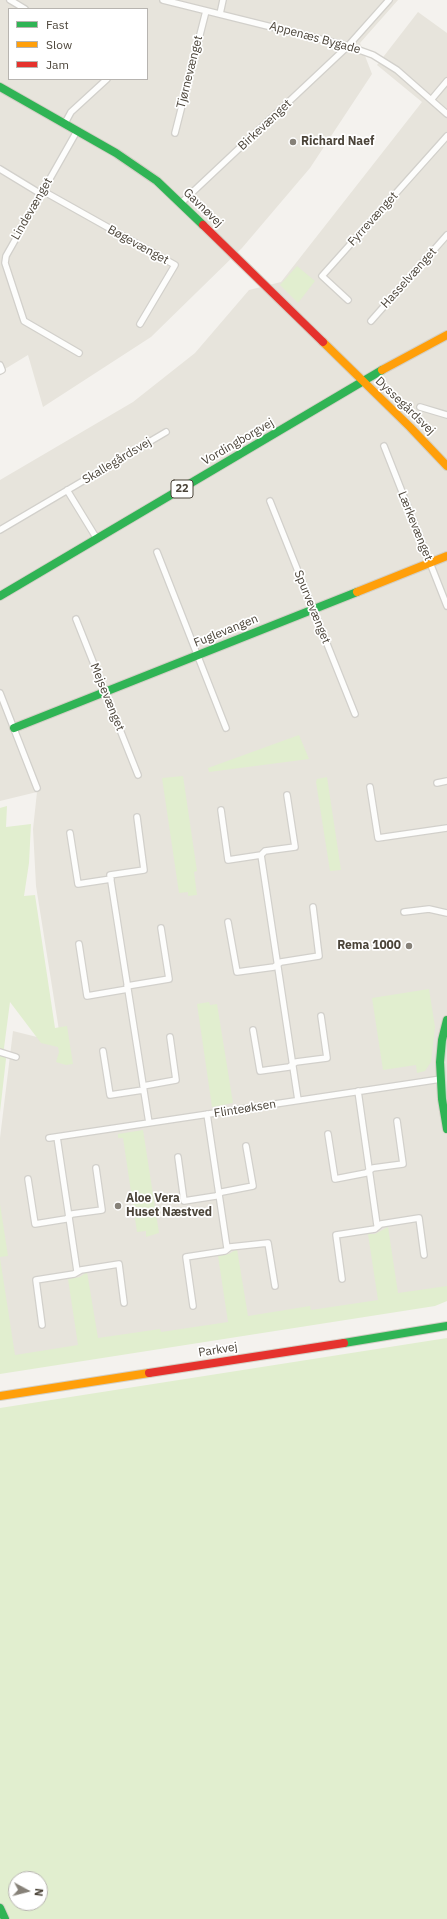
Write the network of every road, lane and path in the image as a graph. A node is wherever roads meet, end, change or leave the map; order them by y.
1 (10, 0) edge
2 (163, 0) edge
3 (223, 0) edge
4 (389, 0) edge
5 (23, 8) edge
6 (206, 11) junction
7 (220, 14) junction
8 (348, 46) junction
9 (106, 80) edge
10 (447, 81) edge
11 (0, 86) edge
12 (431, 100) junction
13 (447, 114) edge
14 (65, 123) junction
15 (77, 131) junction
16 (175, 133) dead end
17 (447, 136) edge
18 (0, 169) edge
19 (42, 193) junction
20 (181, 203) junction
21 (447, 235) edge
22 (348, 300) dead end
23 (371, 321) dead end
24 (140, 324) dead end
25 (447, 335) edge
26 (79, 353) dead end
27 (0, 365) edge
28 (0, 371) edge
29 (363, 381) junction
30 (420, 407) dead end
31 (447, 415) edge
32 (166, 432) dead end
33 (384, 446) dead end
34 (447, 466) edge
35 (67, 490) junction
36 (270, 500) dead end
37 (0, 530) edge
38 (96, 539) junction
39 (157, 552) dead end
40 (447, 556) edge
41 (430, 563) junction
42 (0, 596) edge
43 (447, 606) edge
44 (313, 609) junction
45 (76, 619) dead end
46 (197, 655) junction
47 (105, 692) junction
48 (0, 693) edge
49 (355, 714) dead end
50 (14, 728) junction
51 (226, 728) dead end
52 (138, 775) dead end
53 (447, 781) edge
54 (437, 783) dead end
55 (370, 787) dead end
56 (37, 788) dead end
57 (286, 795) dead end
58 (221, 810) dead end
59 (137, 817) dead end
60 (447, 828) edge
61 (70, 833) dead end
62 (261, 855) junction
63 (110, 879) junction
64 (313, 907) dead end
65 (404, 912) dead end
66 (447, 913) edge
67 (228, 922) dead end
68 (161, 928) dead end
69 (79, 944) dead end
70 (278, 964) junction
71 (128, 988) junction
72 (321, 1016) dead end
73 (447, 1020) edge
74 (253, 1030) dead end
75 (170, 1037) dead end
76 (103, 1051) dead end
77 (0, 1052) edge
78 (16, 1057) dead end
79 (293, 1064) junction
80 (441, 1079) junction
81 (143, 1088) junction
82 (358, 1091) junction
83 (298, 1100) junction
84 (207, 1114) junction
85 (397, 1121) dead end
86 (149, 1123) junction
87 (447, 1129) edge
88 (328, 1134) dead end
89 (57, 1137) junction
90 (49, 1138) dead end
91 (246, 1146) dead end
92 (178, 1157) dead end
93 (96, 1168) dead end
94 (369, 1172) junction
95 (28, 1179) dead end
96 (219, 1194) junction
97 (69, 1217) junction
98 (377, 1225) junction
99 (228, 1248) junction
100 (424, 1255) dead end
101 (77, 1272) junction
102 (342, 1279) dead end
103 (275, 1286) dead end
104 (124, 1303) dead end
105 (193, 1306) dead end
106 (447, 1322) edge
107 (42, 1325) dead end
108 (443, 1326) edge
109 (0, 1396) edge
110 (0, 1908) edge
111 (5, 1919) edge

1 - 5 street
2 - 6 street, Appenæs Bygade
3 - 7 street
4 - 8 street, Birkevænget
6 - 7 street, Appenæs Bygade
6 - 16 street, Tjørnevænget
7 - 8 street, Appenæs Bygade
8 - 12 street, Appenæs Bygade
8 - 20 street, Birkevænget
9 - 14 street
10 - 12 street
11 - 14 street, Gavnøvej
12 - 13 street, Appenæs Bygade
14 - 15 street, Gavnøvej
15 - 19 street, Lindevænget
15 - 20 street, Gavnøvej
17 - 22 street, Fyrrevænget
18 - 19 street
19 - 24 street, Bøgevænget
19 - 26 street, Lindevænget
20 - 29 street, Gavnøvej
21 - 23 street, Hasselvænget
25 - 29 street, Vordingborgvej / 22
27 - 28 street
29 - 34 street, Dyssegårdsvej
29 - 38 street, Vordingborgvej / 22
30 - 31 street
32 - 35 street, Skallegårdsvej
33 - 41 street, Lærkevænget
35 - 37 street, Skallegårdsvej
35 - 38 street
36 - 44 street, Spurvevænget
38 - 42 street, Vordingborgvej / 22
39 - 46 street
40 - 41 street, Fuglevangen
41 - 43 street, Lærkevænget
41 - 44 street, Fuglevangen
44 - 46 street, Fuglevangen
44 - 49 street, Spurvevænget
45 - 47 street, Mejsevænget
46 - 47 street, Fuglevangen
46 - 51 street
47 - 50 street, Fuglevangen
47 - 52 street, Mejsevænget
48 - 50 street
50 - 56 street
53 - 54 street
55 - 60 street
57 - 62 street
58 - 62 street
59 - 63 street
61 - 63 street
62 - 70 street
63 - 71 street
64 - 70 street
65 - 66 street
67 - 70 street
68 - 71 street
69 - 71 street
70 - 79 street
71 - 81 street
72 - 79 street
73 - 80 street
74 - 79 street
75 - 81 street
76 - 81 street
77 - 78 street
79 - 83 street
80 - 82 street, Flinteøksen
80 - 87 street
81 - 86 street
82 - 83 street, Flinteøksen
82 - 94 street
83 - 84 street, Flinteøksen
84 - 86 street, Flinteøksen
84 - 96 street
85 - 94 street
86 - 89 street, Flinteøksen
88 - 94 street
89 - 90 street, Flinteøksen
89 - 97 street
91 - 96 street
92 - 96 street
93 - 97 street
94 - 98 street
95 - 97 street
96 - 99 street
97 - 101 street
98 - 100 street
98 - 102 street
99 - 103 street
99 - 105 street
101 - 104 street
101 - 107 street
106 - 108 street, Parkvej
108 - 109 street, Parkvej
110 - 111 street

